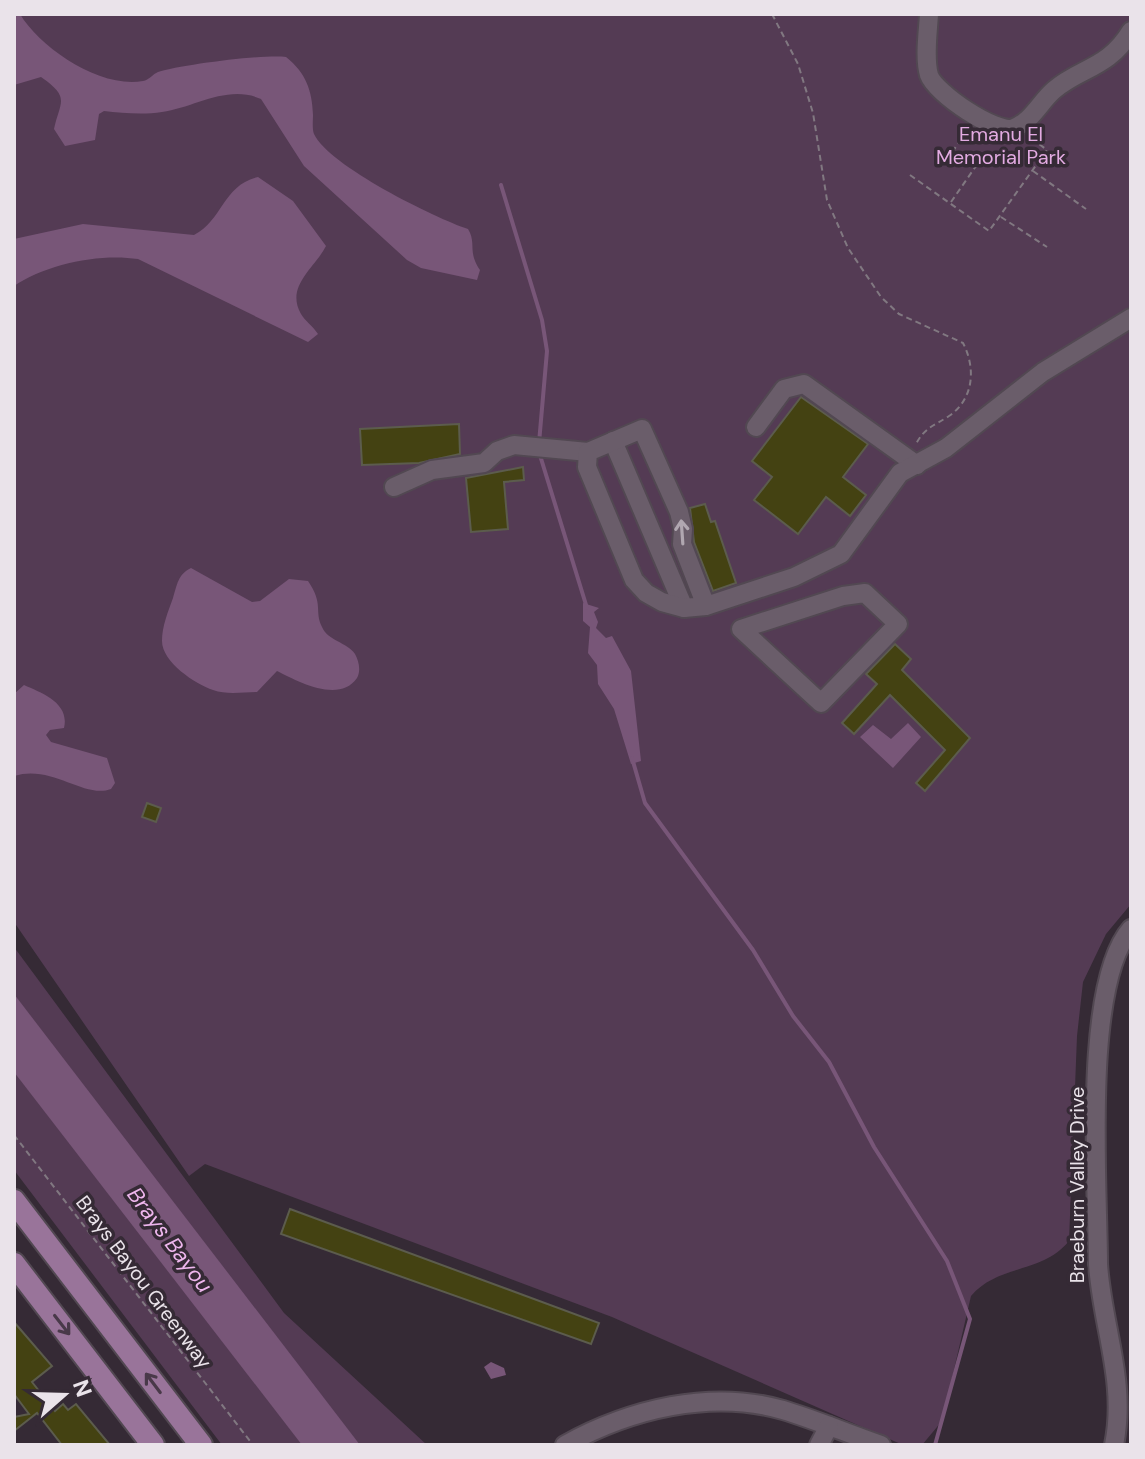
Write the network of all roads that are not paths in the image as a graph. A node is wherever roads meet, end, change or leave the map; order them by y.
1 (929, 14) edge
2 (1131, 31) edge
3 (1131, 318) edge
4 (756, 427) dead end
5 (613, 441) junction
6 (588, 452) junction
7 (912, 462) junction
8 (394, 487) dead end
9 (794, 577) junction
10 (713, 604) junction
11 (684, 608) junction
12 (806, 608) junction
13 (741, 629) junction
14 (1131, 929) edge
15 (14, 1201) edge
16 (14, 1264) edge
17 (123, 1344) junction
18 (95, 1368) junction
19 (829, 1426) junction
20 (876, 1444) edge
21 (153, 1445) edge
22 (201, 1445) edge
23 (565, 1445) edge
24 (819, 1445) edge
25 (1114, 1445) edge

1 - 2 street
3 - 7 street
4 - 7 street
5 - 6 street
10 -> 5 street
5 - 11 street
6 - 8 street
6 - 11 street
7 - 9 street
9 - 10 street
9 - 12 street
10 - 11 street
10 - 13 street
12 - 13 street
12 - 13 street
14 - 25 street, Braeburn Valley Drive
15 - 17 main road
16 -> 18 main road
17 - 18 main road
22 -> 17 main road
18 - 21 main road
19 - 20 street
19 - 23 street
19 - 24 street

